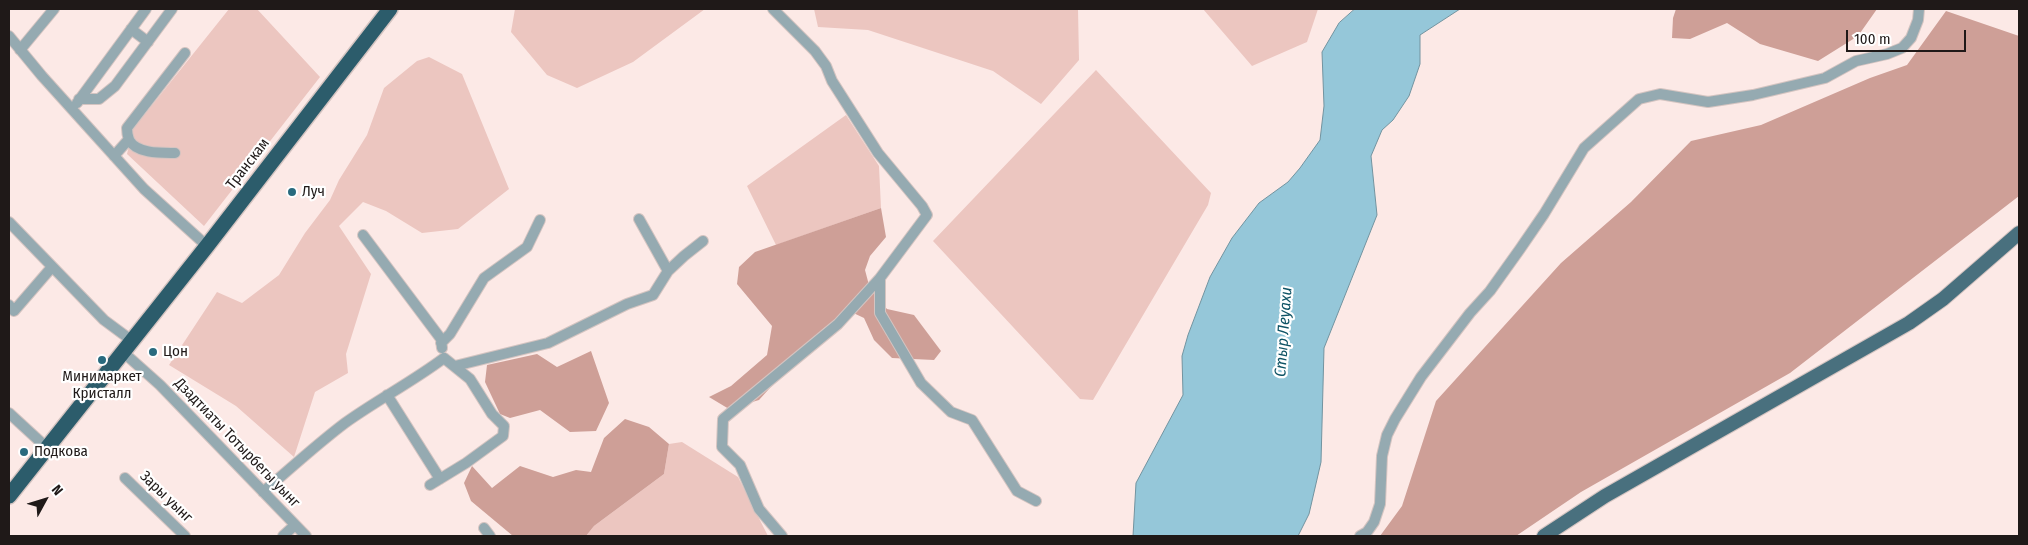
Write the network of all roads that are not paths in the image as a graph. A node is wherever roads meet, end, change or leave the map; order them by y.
1 (54, 9) edge
2 (146, 9) edge
3 (172, 9) edge
4 (390, 9) edge
5 (774, 9) edge
6 (1919, 9) edge
7 (131, 29) junction
8 (9, 36) edge
9 (148, 42) junction
10 (20, 50) junction
11 (185, 53) dead end
12 (79, 100) junction
13 (72, 109) junction
14 (129, 140) junction
15 (175, 153) dead end
16 (114, 156) junction
17 (639, 219) dead end
18 (540, 220) dead end
19 (9, 222) edge
20 (2019, 233) edge
21 (363, 235) dead end
22 (703, 241) dead end
23 (207, 246) junction
24 (52, 267) junction
25 (668, 272) junction
26 (880, 278) junction
27 (9, 306) edge
28 (441, 343) junction
29 (127, 346) junction
30 (444, 358) junction
31 (454, 366) junction
32 (387, 395) junction
33 (9, 413) edge
34 (46, 447) junction
35 (126, 478) dead end
36 (440, 479) junction
37 (430, 485) dead end
38 (264, 492) junction
39 (9, 496) edge
40 (1036, 501) dead end
41 (295, 525) junction
42 (185, 536) edge
43 (283, 536) edge
44 (306, 536) edge
45 (782, 536) edge
46 (1360, 536) edge
47 (1544, 536) edge

1 - 10 street
2 - 7 street
3 - 9 street
4 - 23 highway, Транскам
5 - 26 street
6 - 46 street
7 - 9 street
7 - 12 street
8 - 10 street
9 - 12 street
10 - 13 street
11 - 14 street
12 - 13 street
13 - 16 street
14 - 15 street
14 - 16 street
16 - 23 street
17 - 25 street
18 - 28 street
19 - 24 street, Дзадтиаты Тотырбегы уынг
20 - 47 main road
21 - 28 street
22 - 25 street
23 - 29 highway, Транскам
24 - 27 street
24 - 29 street, Дзадтиаты Тотырбегы уынг
25 - 31 street
26 - 40 street
26 - 45 street
28 - 30 street
29 - 34 highway, Транскам
29 - 38 street, Дзадтиаты Тотырбегы уынг
30 - 31 street
30 - 32 street
31 - 36 street
32 - 36 street
32 - 38 street
33 - 34 street
34 - 39 highway, Транскам
35 - 42 street, Зары уынг
36 - 37 street
38 - 41 street, Дзадтиаты Тотырбегы уынг
41 - 43 street
41 - 44 street, Дзадтиаты Тотырбегы уынг

